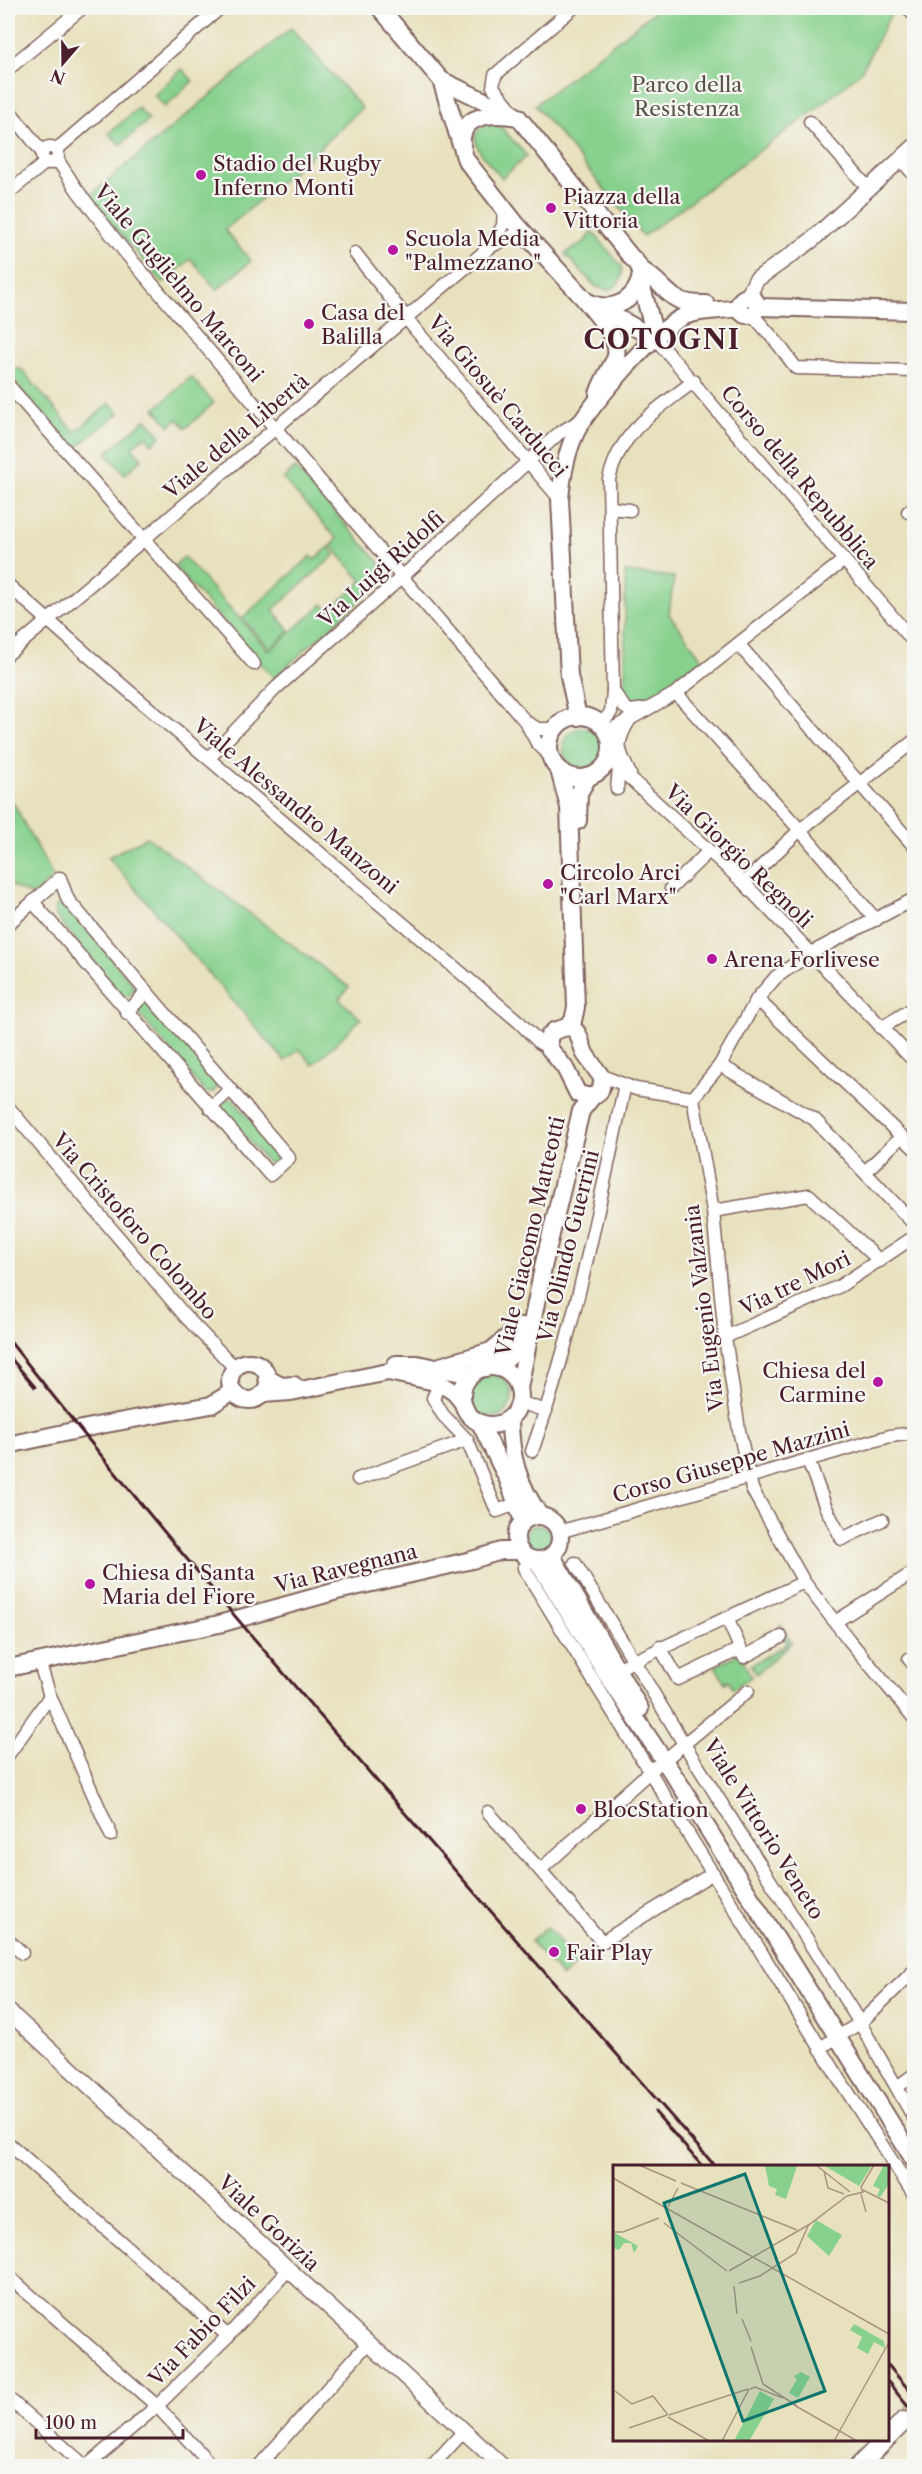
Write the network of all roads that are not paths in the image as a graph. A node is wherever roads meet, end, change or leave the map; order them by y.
1 (82, 8) edge
2 (220, 8) edge
3 (573, 8) edge
4 (908, 8) edge
5 (387, 10) edge
6 (915, 15) edge
7 (8, 69) edge
8 (441, 80) junction
9 (8, 109) edge
10 (518, 117) junction
11 (810, 122) dead end
12 (915, 147) edge
13 (462, 149) junction
14 (49, 156) junction
15 (901, 159) junction
16 (915, 175) edge
17 (867, 188) junction
18 (8, 193) edge
19 (504, 208) junction
20 (535, 245) junction
21 (490, 247) junction
22 (355, 253) dead end
23 (640, 274) junction
24 (591, 304) junction
25 (748, 305) junction
26 (915, 311) edge
27 (406, 318) junction
28 (656, 339) junction
29 (915, 371) edge
30 (694, 381) junction
31 (8, 385) edge
32 (596, 403) junction
33 (585, 417) junction
34 (276, 428) junction
35 (528, 462) junction
36 (560, 499) junction
37 (609, 508) junction
38 (630, 510) dead end
39 (144, 539) junction
40 (844, 560) junction
41 (402, 578) junction
42 (8, 585) edge
43 (49, 620) junction
44 (915, 642) edge
45 (739, 645) junction
46 (8, 654) edge
47 (254, 664) dead end
48 (569, 676) junction
49 (613, 691) junction
50 (676, 693) junction
51 (646, 709) junction
52 (578, 717) junction
53 (631, 717) junction
54 (525, 721) junction
55 (558, 726) junction
56 (604, 728) junction
57 (915, 741) edge
58 (209, 758) junction
59 (555, 763) junction
60 (614, 764) junction
61 (588, 777) junction
62 (633, 781) junction
63 (860, 784) junction
64 (617, 789) dead end
65 (800, 830) junction
66 (915, 846) edge
67 (709, 851) junction
68 (744, 883) junction
69 (671, 888) dead end
70 (915, 898) edge
71 (33, 902) junction
72 (876, 920) junction
73 (8, 924) edge
74 (812, 953) junction
75 (146, 992) junction
76 (757, 999) junction
77 (915, 1008) edge
78 (128, 1012) junction
79 (881, 1028) junction
80 (572, 1030) junction
81 (549, 1042) junction
82 (915, 1061) edge
83 (720, 1065) junction
84 (630, 1089) junction
85 (230, 1090) junction
86 (593, 1090) junction
87 (693, 1098) junction
88 (8, 1107) edge
89 (210, 1108) junction
90 (902, 1136) junction
91 (915, 1148) edge
92 (865, 1172) junction
93 (713, 1211) junction
94 (915, 1224) edge
95 (915, 1237) edge
96 (880, 1261) junction
97 (521, 1330) junction
98 (725, 1337) junction
99 (235, 1368) junction
100 (478, 1371) junction
101 (436, 1376) junction
102 (265, 1386) junction
103 (233, 1390) junction
104 (519, 1395) junction
105 (463, 1403) junction
106 (546, 1411) junction
107 (510, 1418) junction
108 (480, 1423) junction
109 (915, 1433) edge
110 (468, 1440) junction
111 (8, 1445) edge
112 (532, 1451) dead end
113 (808, 1460) junction
114 (749, 1478) junction
115 (358, 1479) dead end
116 (516, 1504) junction
117 (540, 1516) junction
118 (523, 1521) junction
119 (882, 1521) dead end
120 (560, 1532) junction
121 (533, 1559) junction
122 (575, 1563) dead end
123 (915, 1572) edge
124 (804, 1582) junction
125 (727, 1618) junction
126 (835, 1622) junction
127 (781, 1637) dead end
128 (660, 1647) junction
129 (740, 1649) junction
130 (634, 1660) junction
131 (39, 1661) junction
132 (8, 1668) edge
133 (607, 1675) junction
134 (748, 1691) dead end
135 (50, 1696) junction
136 (914, 1715) edge
137 (684, 1744) junction
138 (8, 1755) edge
139 (660, 1763) junction
140 (488, 1812) dead end
141 (111, 1835) dead end
142 (540, 1870) junction
143 (713, 1873) junction
144 (8, 1941) edge
145 (22, 1953) dead end
146 (915, 1971) edge
147 (8, 2011) edge
148 (860, 2023) junction
149 (838, 2037) junction
150 (820, 2048) junction
151 (915, 2075) edge
152 (897, 2087) junction
153 (915, 2118) edge
154 (8, 2143) edge
155 (915, 2160) edge
156 (915, 2195) edge
157 (289, 2269) junction
158 (8, 2276) edge
159 (228, 2336) junction
160 (368, 2343) junction
161 (8, 2398) edge
162 (157, 2406) junction
163 (903, 2421) tunnel mouth
164 (463, 2432) junction
165 (889, 2435) edge
166 (883, 2441) edge
167 (86, 2466) edge
168 (212, 2466) edge
169 (259, 2466) edge
170 (432, 2466) edge
171 (502, 2466) edge
172 (859, 2466) edge

1 - 7 street
2 - 14 street
3 - 10 street
4 - 6 street
5 - 8 main road
8 - 10 main road
8 - 13 main road
9 - 14 street, Viale Guglielmo Marconi
10 - 13 main road
10 - 23 main road
11 - 17 street
12 - 15 street
13 - 19 main road
14 - 18 street
14 - 34 street, Viale Guglielmo Marconi
15 - 16 street
15 - 17 street
17 - 25 street
19 - 20 main road
19 - 21 street, Viale della Libertà
20 - 21 street, Viale della Libertà
20 - 24 main road
21 - 27 street, Viale della Libertà
22 - 27 street, Via Giosuè Carducci
23 - 24 main road
23 - 25 main road
23 - 28 main road
24 - 28 main road
24 - 32 main road
25 - 26 main road
25 - 28 main road
25 - 29 street
27 - 34 street, Viale della Libertà
27 - 35 street, Via Giosuè Carducci
28 - 30 street, Corso della Repubblica
28 - 32 main road
30 - 37 street
30 - 40 street, Corso della Repubblica
31 - 39 street
32 - 33 main road
33 - 35 street, Via Luigi Ridolfi
33 - 36 main road
34 - 39 street, Viale della Libertà
34 - 41 street, Viale Guglielmo Marconi
35 - 36 street, Via Giosuè Carducci
35 - 41 street, Via Luigi Ridolfi
36 - 48 main road
37 - 38 street
37 - 49 street
39 - 43 street, Viale della Libertà
39 - 47 street
40 - 44 street, Corso della Repubblica
40 - 45 street
41 - 54 street, Viale Guglielmo Marconi
41 - 58 street, Via Luigi Ridolfi
42 - 43 street, Viale Alessandro Manzoni
43 - 46 street, Viale della Libertà
43 - 58 street, Viale Alessandro Manzoni
45 - 50 street
45 - 63 street
48 - 52 main road
48 - 55 main road
49 - 51 street
49 - 56 street
50 - 51 street
50 - 65 street
51 - 53 street
52 - 55 main road
52 - 56 main road
53 - 56 street
53 - 62 street
54 - 55 street
54 - 59 street, Viale Guglielmo Marconi
55 - 59 main road
56 - 60 main road
57 - 63 street
58 - 81 street, Viale Alessandro Manzoni
59 - 61 main road
59 - 80 main road
60 - 61 main road
60 - 62 street, Via Giorgio Regnoli
60 - 64 street
61 - 80 main road
62 - 67 street, Via Giorgio Regnoli
63 - 65 street
63 - 66 street
65 - 68 street
65 - 72 street
67 - 68 street, Via Giorgio Regnoli
67 - 69 street
68 - 74 street, Via Giorgio Regnoli
70 - 72 street
71 - 73 street
71 - 75 street
71 - 78 street
72 - 74 street
74 - 76 street
74 - 79 street, Via Giorgio Regnoli
75 - 78 street
75 - 85 street
76 - 83 street
76 - 90 street
77 - 79 street
78 - 89 street
79 - 82 street, Via Giorgio Regnoli
80 - 81 main road
80 - 86 main road
81 - 86 main road
83 - 87 street
83 - 92 street
84 - 86 street
84 - 87 street
84 - 106 street, Via Olindo Guerrini
85 - 89 street
85 - 89 street
86 - 97 main road, Viale Giacomo Matteotti
86 - 104 main road, Viale Giacomo Matteotti
87 - 93 street, Via Eugenio Valzania
88 - 99 street, Via Cristoforo Colombo
90 - 91 street
90 - 92 street
92 - 94 street
93 - 96 street
93 - 98 street, Via Eugenio Valzania
95 - 96 street, Via tre Mori
96 - 98 street, Via tre Mori
97 - 100 main road, Viale Giacomo Matteotti
97 - 101 main road
98 - 114 street, Via Eugenio Valzania
99 - 102 main road
99 - 103 main road
100 - 101 main road
100 - 104 main road
100 - 105 main road
101 - 102 main road
101 - 105 main road
101 - 110 street
102 - 103 main road
103 - 111 main road
104 - 106 street
104 - 107 main road, Viale Giacomo Matteotti
105 - 108 main road
106 - 112 street, Via Olindo Guerrini
107 - 108 main road
107 - 117 main road
108 - 116 main road
109 - 113 street, Corso Giuseppe Mazzini
110 - 115 street
110 - 116 street
113 - 114 street, Corso Giuseppe Mazzini
113 - 119 street
114 - 120 street, Corso Giuseppe Mazzini
114 - 124 street, Via Eugenio Valzania
116 - 118 main road
117 - 118 main road
117 - 120 main road
118 - 121 main road
120 - 121 main road
121 - 131 main road, Via Ravegnana
121 - 133 main road
121 - 133 main road
122 - 130 street, Viale Vittorio Veneto
123 - 126 street
124 - 125 street
124 - 126 street, Via Eugenio Valzania
125 - 128 street
125 - 129 street
126 - 136 street, Via Eugenio Valzania
127 - 129 street
128 - 129 street
128 - 130 street
130 - 133 street
130 - 137 street, Viale Vittorio Veneto
131 - 132 main road, Via Ravegnana
131 - 135 street
133 - 139 main road
133 - 139 street
134 - 137 street
135 - 138 street
135 - 141 street
137 - 139 street
137 - 148 street, Viale Vittorio Veneto
139 - 142 street
139 - 143 street
139 - 149 main road
140 - 142 street
142 - 143 street
143 - 150 street
144 - 145 street
146 - 148 street
147 - 157 street, Viale Gorizia
148 - 149 street
148 - 152 street, Viale Vittorio Veneto
149 - 150 street
149 - 155 main road
150 - 156 street
151 - 152 street
152 - 153 street, Viale Vittorio Veneto
154 - 159 street
157 - 159 street, Via Fabio Filzi
157 - 160 street, Viale Gorizia
158 - 162 street
159 - 162 street, Via Fabio Filzi
160 - 164 street, Viale Gorizia
160 - 169 street
161 - 167 street, Via Fabio Filzi
162 - 167 street, Via Fabio Filzi
162 - 168 street
163 - 165 main road
164 - 170 street
164 - 171 street, Viale Gorizia
166 - 172 main road

